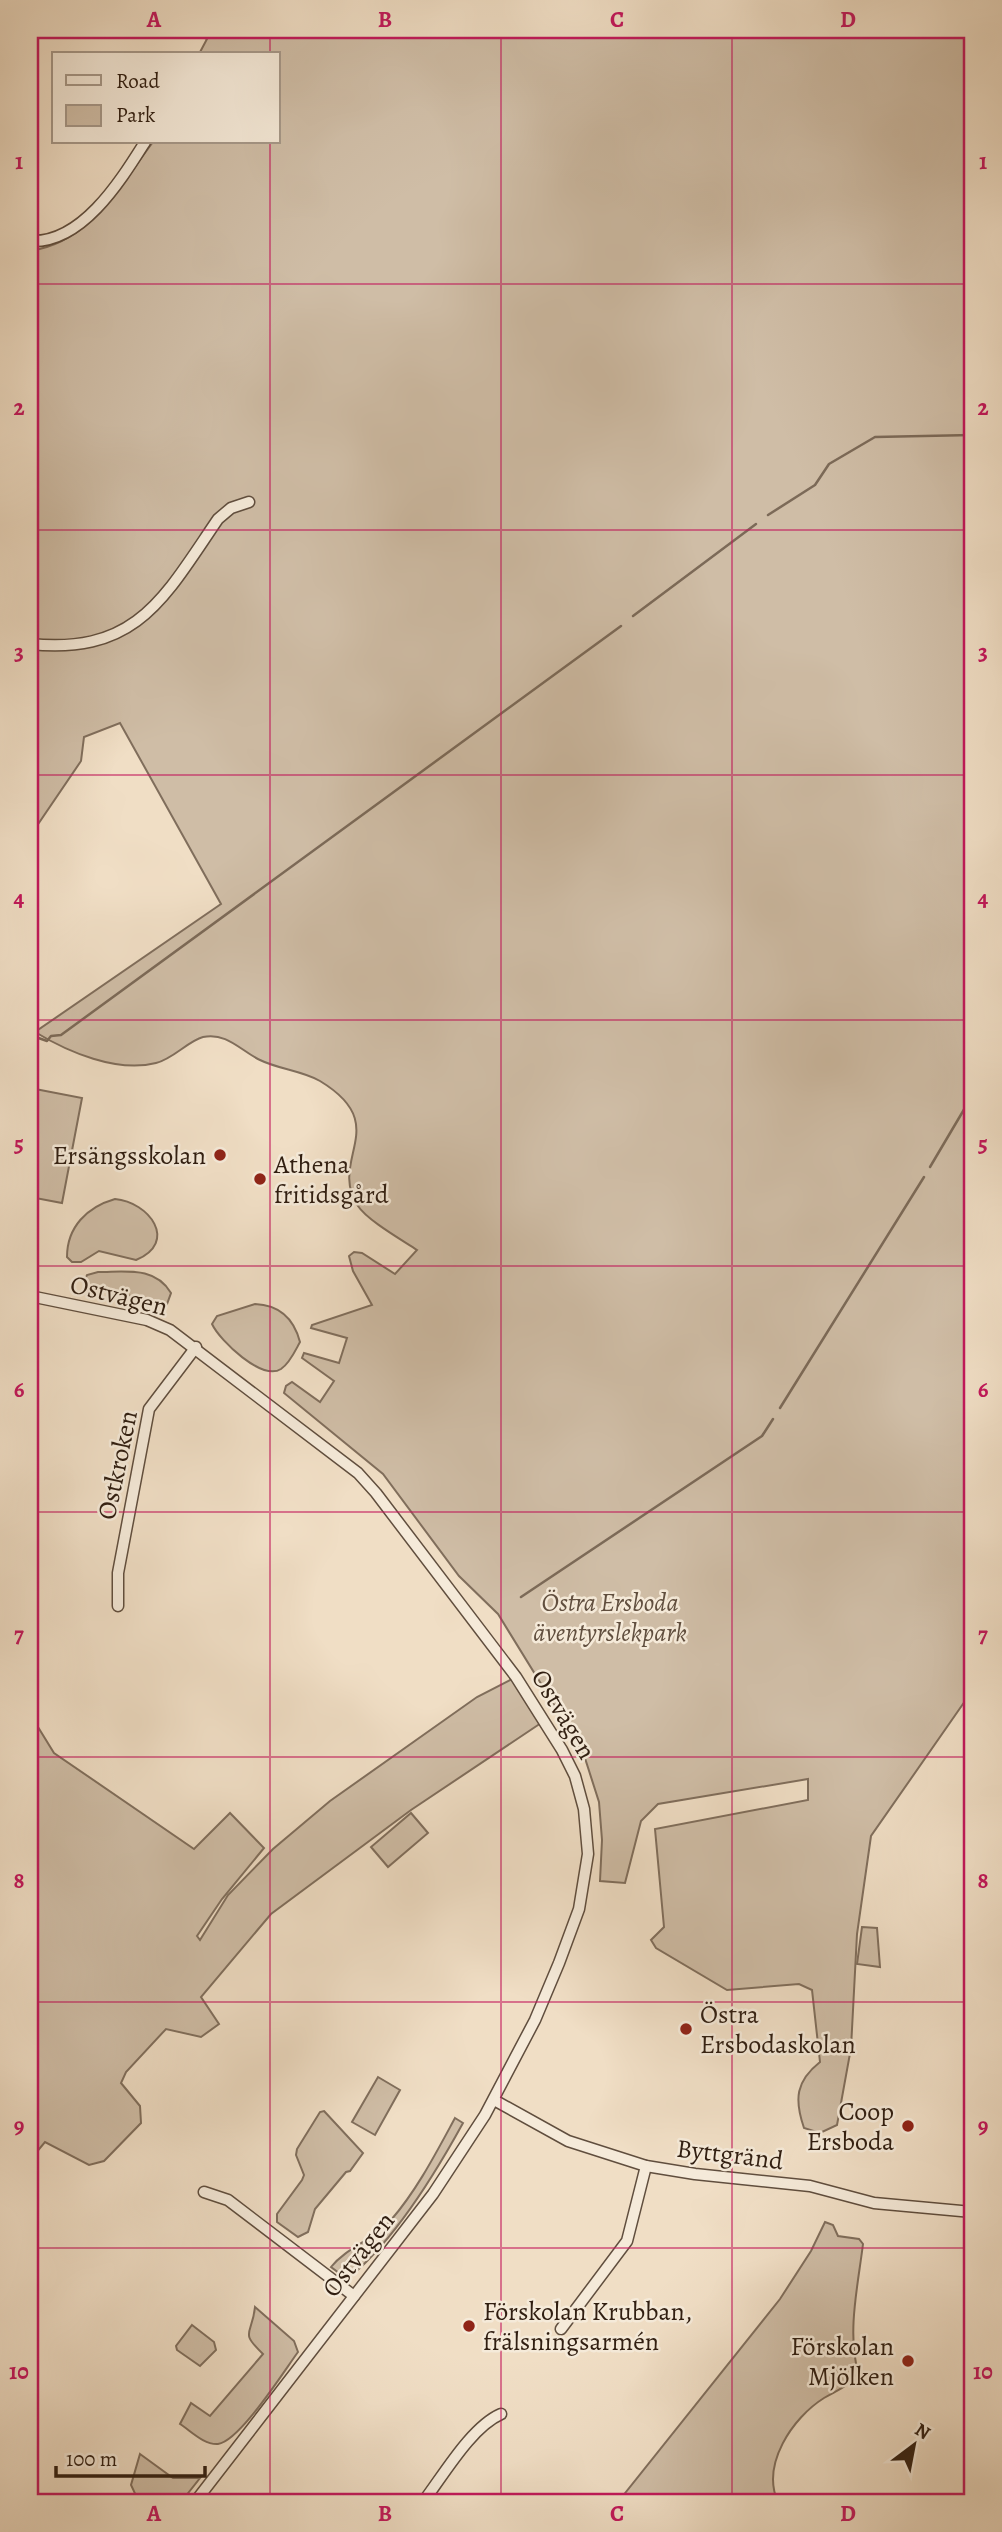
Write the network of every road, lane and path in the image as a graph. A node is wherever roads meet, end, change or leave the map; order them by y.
1 (144, 144) edge
2 (30, 241) edge
3 (249, 502) dead end
4 (30, 644) edge
5 (30, 1296) edge
6 (196, 1347) junction
7 (118, 1606) dead end
8 (494, 2099) junction
9 (646, 2166) junction
10 (204, 2192) dead end
11 (972, 2212) edge
12 (354, 2296) junction
13 (561, 2329) dead end
14 (501, 2414) dead end
15 (195, 2502) edge
16 (423, 2502) edge

1 - 2 street
3 - 4 street
5 - 6 street, Ostvägen
6 - 7 street, Ostkroken
6 - 8 street, Ostvägen
8 - 9 street, Byttgränd
8 - 12 street, Ostvägen
9 - 11 street, Byttgränd
9 - 13 street
10 - 12 street
12 - 15 street, Ostvägen
14 - 16 street

